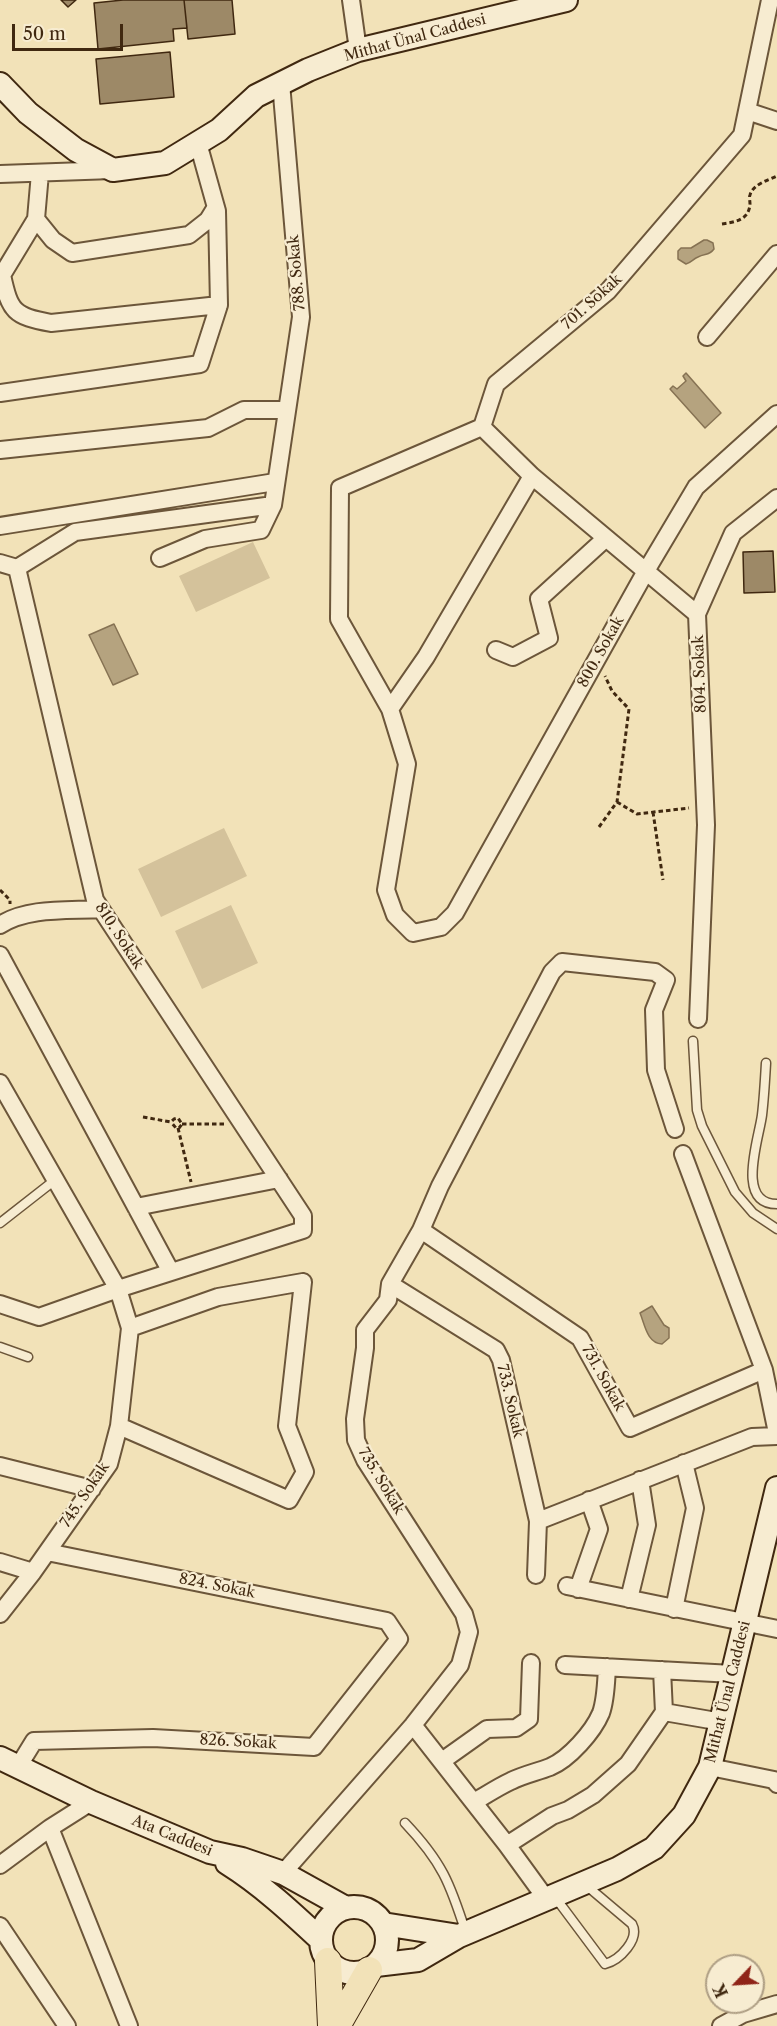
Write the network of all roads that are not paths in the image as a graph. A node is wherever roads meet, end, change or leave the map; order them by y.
1 (351, 0) edge
2 (566, 0) edge
3 (770, 0) edge
4 (358, 50) junction
5 (281, 83) junction
6 (0, 84) edge
7 (747, 111) junction
8 (777, 121) edge
9 (198, 143) junction
10 (113, 170) junction
11 (40, 173) junction
12 (0, 174) edge
13 (216, 207) junction
14 (36, 219) junction
15 (777, 254) edge
16 (219, 305) junction
17 (706, 337) dead end
18 (0, 393) edge
19 (286, 410) junction
20 (777, 414) edge
21 (482, 427) junction
22 (0, 450) edge
23 (532, 476) junction
24 (275, 482) junction
25 (777, 498) edge
26 (273, 505) junction
27 (0, 525) edge
28 (606, 538) junction
29 (160, 558) dead end
30 (0, 562) edge
31 (17, 568) junction
32 (646, 571) junction
33 (697, 614) junction
34 (496, 651) dead end
35 (390, 709) junction
36 (101, 909) junction
37 (0, 925) edge
38 (0, 956) edge
39 (698, 1018) dead end
40 (693, 1041) dead end
41 (766, 1064) dead end
42 (0, 1083) edge
43 (675, 1129) dead end
44 (683, 1154) dead end
45 (279, 1179) junction
46 (55, 1180) junction
47 (777, 1204) edge
48 (136, 1207) junction
49 (0, 1223) edge
50 (777, 1229) edge
51 (421, 1230) junction
52 (171, 1272) junction
53 (390, 1284) junction
54 (118, 1289) junction
55 (0, 1304) edge
56 (130, 1328) junction
57 (0, 1347) edge
58 (28, 1357) dead end
59 (764, 1370) junction
60 (119, 1426) junction
61 (777, 1435) edge
62 (684, 1463) junction
63 (0, 1466) edge
64 (640, 1480) junction
65 (777, 1488) edge
66 (92, 1489) junction
67 (589, 1500) junction
68 (538, 1521) junction
69 (47, 1552) junction
70 (0, 1562) edge
71 (33, 1572) junction
72 (536, 1575) dead end
73 (629, 1599) junction
74 (674, 1609) junction
75 (0, 1614) edge
76 (387, 1621) joint
77 (745, 1624) junction
78 (777, 1629) edge
79 (531, 1663) dead end
80 (565, 1665) dead end
81 (607, 1667) junction
82 (662, 1670) junction
83 (733, 1674) junction
84 (664, 1712) junction
85 (722, 1722) junction
86 (413, 1725) junction
87 (442, 1761) junction
88 (9, 1763) edge
89 (710, 1767) junction
90 (776, 1780) edge
91 (91, 1802) junction
92 (474, 1802) junction
93 (405, 1823) dead end
94 (50, 1828) junction
95 (507, 1845) junction
96 (210, 1852) junction
97 (0, 1865) edge
98 (283, 1873) junction
99 (584, 1884) junction
100 (550, 1899) junction
101 (346, 1908) junction
102 (383, 1924) junction
103 (0, 1926) edge
104 (463, 1935) junction
105 (325, 1951) junction
106 (373, 1968) junction
107 (777, 2004) edge
108 (67, 2026) edge
109 (129, 2026) edge
110 (331, 2026) edge
111 (337, 2026) edge
112 (721, 2026) edge

1 - 4 street
2 - 4 main road, Mithat Ünal Caddesi
3 - 7 street, 701. Sokak
4 - 5 main road, Mithat Ünal Caddesi
5 - 9 main road, Mithat Ünal Caddesi
5 - 19 street, 788. Sokak
6 - 10 main road
7 - 8 street
7 - 21 street, 701. Sokak
9 - 10 main road, Mithat Ünal Caddesi
9 - 13 street
10 - 11 street
11 - 12 street
11 - 14 street
13 - 14 street
13 - 16 street
14 - 16 street
15 - 17 street
16 - 18 street
19 - 22 street
19 - 24 street, 788. Sokak
20 - 32 street, 800. Sokak
21 - 23 street, 804. Sokak
21 - 35 street
23 - 28 street, 804. Sokak
23 - 35 street
24 - 26 street, 788. Sokak
24 - 27 street
25 - 33 street
26 - 29 street, 788. Sokak
26 - 31 street
28 - 32 street, 804. Sokak
28 - 34 street
30 - 31 street
31 - 36 street, 810. Sokak
32 - 33 street, 804. Sokak
32 - 35 street, 800. Sokak
33 - 39 street, 804. Sokak
36 - 37 street
36 - 45 street, 810. Sokak
38 - 48 street
40 - 50 lane
41 - 47 lane
42 - 46 street, 745. Sokak
43 - 51 street, 735. Sokak
44 - 59 street
45 - 48 street
45 - 52 street, 810. Sokak
46 - 49 lane
46 - 54 street, 745. Sokak
48 - 52 street
51 - 53 street, 735. Sokak
51 - 59 street, 731. Sokak
52 - 54 street
53 - 68 street, 733. Sokak
53 - 86 street, 735. Sokak
54 - 55 street
54 - 56 street, 745. Sokak
56 - 60 street, 745. Sokak
56 - 60 street
57 - 58 lane
59 - 61 street
60 - 66 street, 745. Sokak
61 - 62 street
62 - 64 street
62 - 74 street
63 - 66 street
64 - 67 street
64 - 73 street
65 - 77 main road, Mithat Ünal Caddesi
66 - 69 street, 745. Sokak
67 - 68 street
67 - 73 street
68 - 72 street, 733. Sokak
69 - 71 street, 745. Sokak
69 - 76 street, 824. Sokak
70 - 71 street
71 - 75 street, 745. Sokak
73 - 74 street
74 - 77 street
76 - 88 street, 826. Sokak
77 - 78 street
77 - 83 main road, Mithat Ünal Caddesi
79 - 87 street
80 - 81 street
81 - 82 street
81 - 92 street
82 - 83 street
82 - 84 street
83 - 85 main road, Mithat Ünal Caddesi
84 - 85 street
84 - 95 street
85 - 89 main road, Mithat Ünal Caddesi
86 - 87 street
86 - 98 street
87 - 92 street
88 - 91 main road, Ata Caddesi
89 - 90 street
89 - 99 main road, Mithat Ünal Caddesi
91 - 94 street
91 - 96 main road, Ata Caddesi
92 - 95 street
93 - 104 lane
94 - 97 street
94 - 109 street
95 - 100 street
96 - 98 main road, Ata Caddesi
96 - 105 main road
98 - 101 main road, Ata Caddesi
99 - 100 main road, Mithat Ünal Caddesi
99 - 100 lane
100 - 104 main road, Mithat Ünal Caddesi
101 - 102 main road
101 - 105 main road
102 - 104 main road
102 - 106 main road
103 - 108 street
104 - 106 main road, Mithat Ünal Caddesi
105 - 106 main road
105 - 110 main road
106 - 111 main road
107 - 112 street

